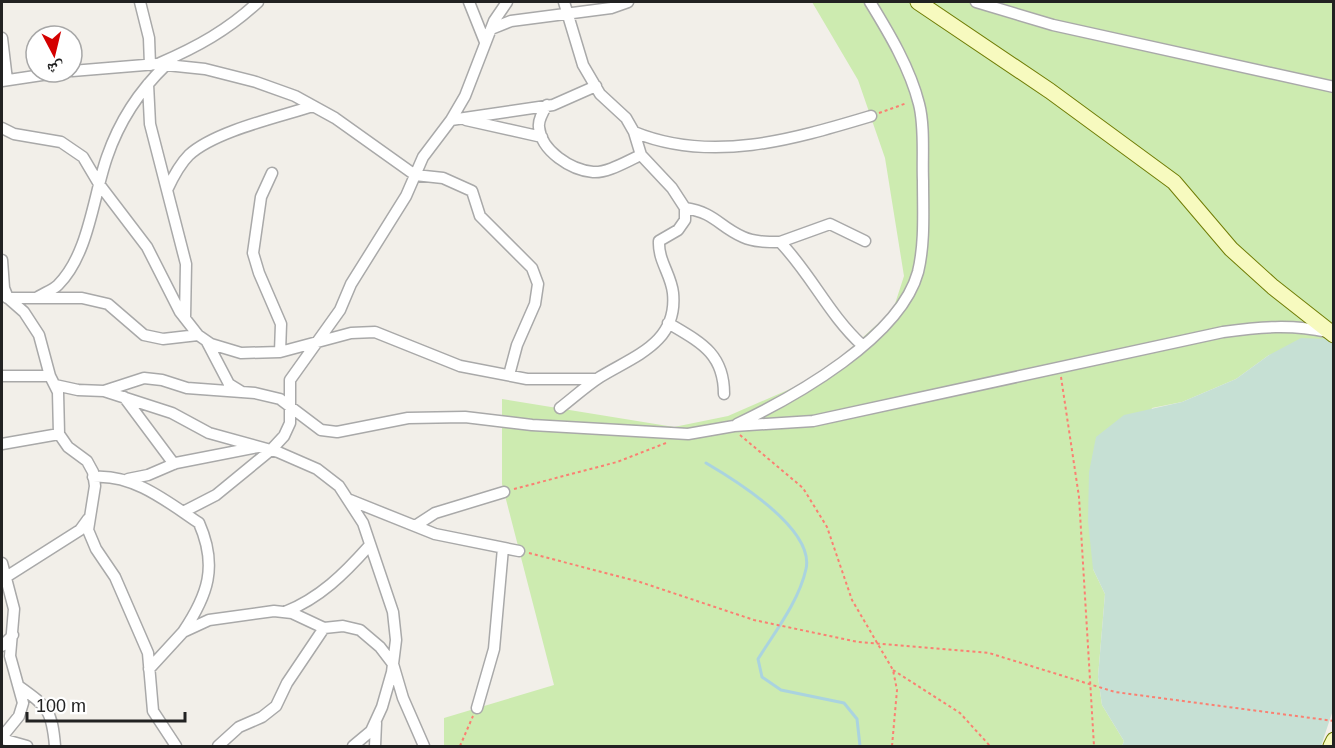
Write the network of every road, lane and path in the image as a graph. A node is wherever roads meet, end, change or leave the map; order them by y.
1 (140, 2) edge
2 (258, 2) edge
3 (469, 2) edge
4 (507, 2) edge
5 (564, 2) edge
6 (628, 2) edge
7 (870, 2) edge
8 (918, 2) edge
9 (976, 2) edge
10 (568, 14) junction
11 (491, 29) junction
12 (2, 38) edge
13 (485, 42) junction
14 (158, 65) junction
15 (84, 70) edge
16 (24, 78) edge
17 (4, 81) edge
18 (148, 84) junction
19 (596, 86) junction
20 (1334, 87) edge
21 (917, 99) junction
22 (547, 105) junction
23 (313, 106) junction
24 (871, 116) joint
25 (451, 120) junction
26 (2, 128) edge
27 (634, 132) junction
28 (542, 137) junction
29 (640, 154) junction
30 (272, 173) dead end
31 (415, 175) junction
32 (99, 184) junction
33 (167, 190) junction
34 (685, 208) junction
35 (780, 242) junction
36 (866, 242) dead end
37 (2, 260) edge
38 (38, 297) junction
39 (5, 299) edge
40 (184, 319) junction
41 (668, 323) junction
42 (1332, 334) edge
43 (202, 338) junction
44 (318, 342) junction
45 (862, 345) junction
46 (280, 352) junction
47 (1059, 368) junction
48 (509, 375) junction
49 (2, 376) edge
50 (597, 379) junction
51 (52, 380) junction
52 (104, 391) junction
53 (242, 392) junction
54 (724, 394) dead end
55 (124, 397) junction
56 (289, 405) junction
57 (560, 408) dead end
58 (731, 426) junction
59 (59, 434) junction
60 (688, 434) junction
61 (2, 444) edge
62 (260, 446) junction
63 (271, 450) junction
64 (174, 464) junction
65 (93, 477) junction
66 (128, 479) junction
67 (504, 492) joint
68 (350, 500) junction
69 (183, 512) junction
70 (90, 516) junction
71 (415, 526) junction
72 (369, 546) junction
73 (503, 548) junction
74 (519, 551) joint
75 (2, 563) edge
76 (6, 577) junction
77 (284, 612) junction
78 (324, 628) junction
79 (183, 632) junction
80 (13, 635) junction
81 (878, 643) junction
82 (2, 646) edge
83 (393, 664) junction
84 (149, 669) junction
85 (893, 669) junction
86 (1090, 684) junction
87 (20, 687) junction
88 (477, 708) joint
89 (376, 720) junction
90 (1334, 721) edge
91 (2, 738) edge
92 (1334, 740) edge
93 (27, 747) edge
94 (55, 747) edge
95 (176, 747) edge
96 (218, 747) edge
97 (353, 747) edge
98 (375, 747) edge
99 (424, 747) edge
100 (460, 747) edge
101 (892, 747) edge
102 (990, 747) edge
103 (1094, 747) edge
104 (1331, 747) edge

1 - 14 street
2 - 14 street
3 - 13 street
4 - 11 street
5 - 10 street
6 - 10 street
7 - 21 street
8 - 42 street
9 - 20 street
10 - 11 street
10 - 19 street
11 - 13 street
12 - 17 street
13 - 25 street
14 - 15 street
14 - 18 street
14 - 23 street
16 - 17 street
18 - 32 street
18 - 33 street
19 - 22 street
19 - 27 street
21 - 24 path
21 - 45 street
22 - 25 street
22 - 28 street
23 - 31 street
23 - 33 street
24 - 27 street
25 - 28 street
25 - 31 street
26 - 32 street
27 - 29 street
28 - 29 street
29 - 34 street
30 - 46 street
31 - 44 street
31 - 48 street
32 - 38 street
32 - 40 street
33 - 40 street
34 - 35 street
34 - 41 street
35 - 36 street
35 - 45 street
37 - 39 street
38 - 39 street
38 - 43 street
39 - 51 street
40 - 43 street
41 - 50 street
41 - 54 street
42 - 47 street
43 - 46 street
43 - 53 street
44 - 46 street
44 - 48 street
44 - 56 street
45 - 58 street
47 - 58 street
47 - 86 path
48 - 50 street
49 - 51 street
50 - 57 street
51 - 52 street
51 - 59 street
52 - 53 street
52 - 55 street
53 - 56 street
55 - 62 street
55 - 64 street
56 - 60 street
56 - 63 street
58 - 60 street
58 - 81 path
59 - 61 street
59 - 65 street
60 - 67 path
62 - 63 street
62 - 64 street
63 - 68 street
63 - 69 street
64 - 66 street
65 - 66 street
65 - 70 street
66 - 69 street
67 - 71 street
68 - 71 street
68 - 72 street
69 - 79 street
70 - 76 street
70 - 84 street
71 - 73 street
72 - 77 street
72 - 83 street
73 - 74 street
73 - 88 street
74 - 81 path
75 - 76 street
76 - 80 street
77 - 78 street
77 - 79 street
78 - 83 street
78 - 96 street
79 - 84 street
80 - 82 street
80 - 87 street
81 - 85 path
81 - 86 path
83 - 89 street
83 - 99 street
84 - 95 street
85 - 101 path
85 - 102 path
86 - 90 path
86 - 103 path
87 - 91 street
87 - 94 street
88 - 100 path
89 - 97 street
89 - 98 street
91 - 93 street
92 - 104 street

